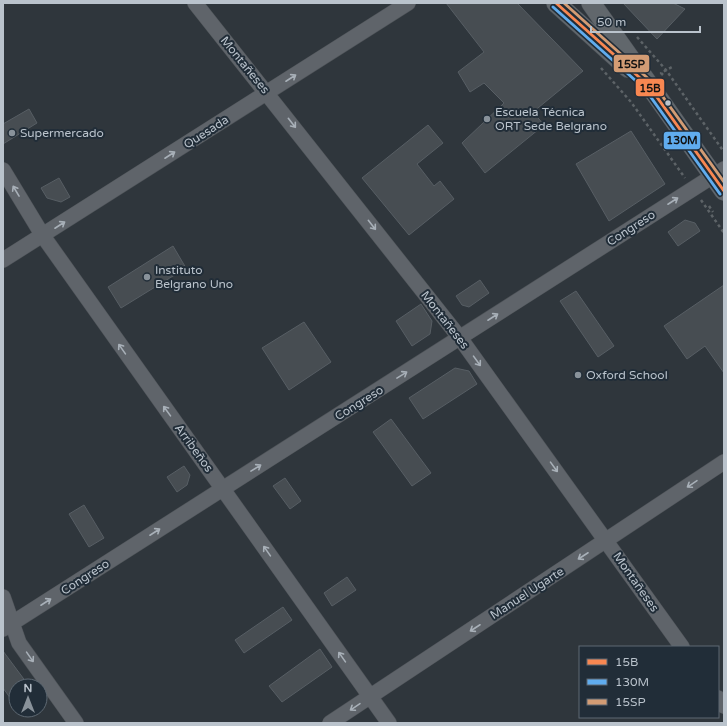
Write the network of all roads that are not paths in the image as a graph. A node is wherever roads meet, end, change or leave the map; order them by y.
1 (195, 3) edge
2 (408, 3) edge
3 (556, 3) edge
4 (591, 3) edge
5 (658, 83) junction
6 (268, 92) junction
7 (3, 170) edge
8 (720, 178) edge
9 (43, 236) junction
10 (3, 260) edge
11 (460, 338) junction
12 (724, 462) edge
13 (223, 488) junction
14 (607, 540) junction
15 (3, 597) edge
16 (8, 626) edge
17 (681, 646) edge
18 (370, 697) junction
19 (76, 723) edge
20 (330, 723) edge
21 (389, 723) edge

1 - 6 street, Montañeses
6 -> 2 street, Quesada
3 - 5 main road
4 - 5 main road
5 - 8 main road
9 -> 6 street, Quesada
6 -> 11 street, Montañeses
9 -> 7 street, Arribeños
11 -> 8 street, Congreso
9 - 10 street, Quesada
13 -> 9 street, Arribeños
13 -> 11 street, Congreso
11 -> 14 street, Montañeses
12 -> 14 street, Manuel Ugarte
16 -> 13 street, Congreso
18 -> 13 street, Arribeños
14 - 17 street, Montañeses
14 -> 18 street, Manuel Ugarte
15 - 16 street
16 -> 19 street
18 -> 20 street, Manuel Ugarte
18 - 21 street, Arribeños

